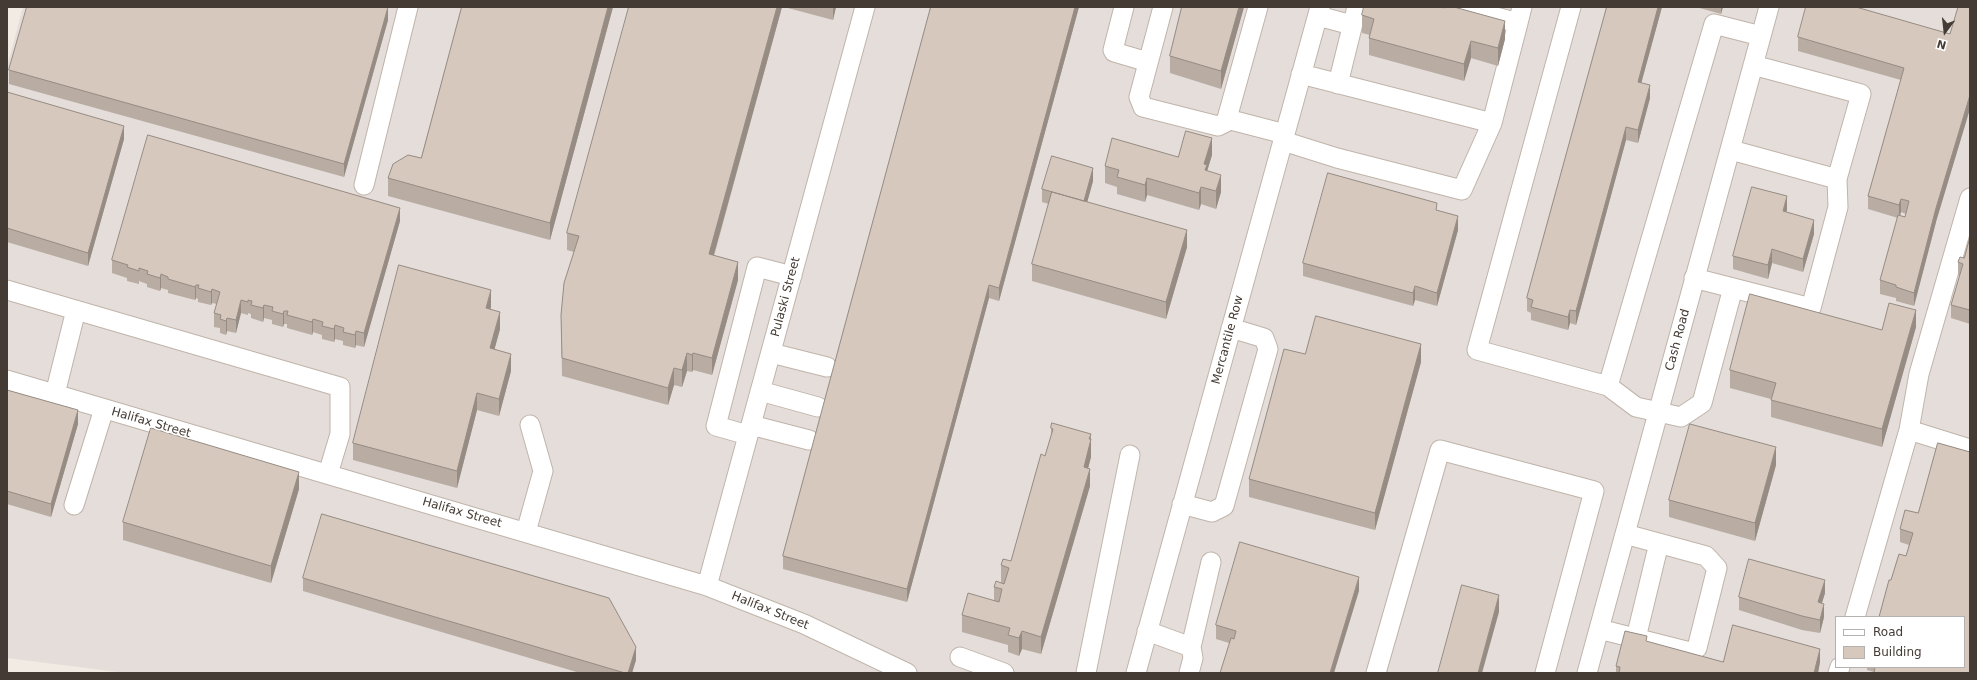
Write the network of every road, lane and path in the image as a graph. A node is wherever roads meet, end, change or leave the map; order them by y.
1 (408, 7) edge
2 (865, 7) edge
3 (1124, 7) edge
4 (1163, 7) edge
5 (1258, 7) edge
6 (1357, 7) edge
7 (1459, 7) edge
8 (1571, 7) edge
9 (1769, 7) edge
10 (1319, 11) edge
11 (1520, 15) edge
12 (1352, 25) junction
13 (1761, 36) junction
14 (1148, 62) junction
15 (1753, 65) junction
16 (1301, 74) junction
17 (1338, 84) junction
18 (1227, 119) junction
19 (1492, 123) junction
20 (1284, 138) junction
21 (1731, 150) junction
22 (1837, 179) junction
23 (364, 185) dead end
24 (1970, 198) edge
25 (792, 276) junction
26 (1694, 278) junction
27 (1733, 288) junction
28 (7, 290) edge
29 (76, 310) junction
30 (1231, 328) junction
31 (771, 353) junction
32 (827, 367) dead end
33 (7, 380) edge
34 (1608, 386) junction
35 (760, 391) junction
36 (55, 394) junction
37 (818, 408) dead end
38 (104, 409) junction
39 (1658, 413) junction
40 (530, 425) dead end
41 (750, 430) junction
42 (1908, 430) junction
43 (809, 440) dead end
44 (1970, 449) edge
45 (1130, 455) dead end
46 (328, 474) junction
47 (1182, 504) junction
48 (74, 505) dead end
49 (526, 532) junction
50 (1625, 534) junction
51 (1659, 543) junction
52 (1211, 562) dead end
53 (707, 586) junction
54 (1855, 616) edge
55 (1599, 629) junction
56 (1147, 630) junction
57 (1636, 638) junction
58 (1191, 647) junction
59 (960, 657) dead end
60 (907, 673) edge
61 (1004, 673) edge
62 (1086, 673) edge
63 (1136, 673) edge
64 (1189, 673) edge
65 (1376, 673) edge
66 (1545, 673) edge
67 (1587, 673) edge

1 - 23 street
2 - 25 street, Pulaski Street
3 - 14 street
4 - 14 street
5 - 18 street
6 - 12 street
7 - 11 street
8 - 34 street
9 - 13 street, Cash Road
10 - 12 street
10 - 16 street, Mercantile Row
11 - 19 street
12 - 17 street
13 - 15 street, Cash Road
13 - 34 street
14 - 18 street
15 - 21 street, Cash Road
15 - 22 street
16 - 17 street
16 - 20 street, Mercantile Row
17 - 19 street
18 - 20 street
19 - 20 street
20 - 30 street, Mercantile Row
21 - 22 street
21 - 26 street, Cash Road
22 - 27 street
24 - 42 street
25 - 31 street, Pulaski Street
25 - 41 street
26 - 27 street
26 - 39 street, Cash Road
27 - 39 street
28 - 29 street
29 - 36 street
29 - 46 street
30 - 47 street, Mercantile Row
30 - 47 street
31 - 32 street
31 - 35 street, Pulaski Street
33 - 36 street, Halifax Street
34 - 39 street
35 - 37 street
35 - 41 street, Pulaski Street
36 - 38 street, Halifax Street
38 - 46 street, Halifax Street
38 - 48 street
39 - 50 street, Cash Road
40 - 49 street
41 - 43 street
41 - 53 street, Pulaski Street
42 - 44 street
42 - 54 street
45 - 62 street
46 - 49 street, Halifax Street
47 - 56 street, Mercantile Row
49 - 53 street, Halifax Street
50 - 51 street
50 - 55 street, Cash Road
51 - 57 street
51 - 57 street
52 - 58 street
53 - 60 street, Halifax Street
55 - 57 street
55 - 67 street, Cash Road
56 - 58 street
56 - 63 street, Mercantile Row
58 - 64 street
59 - 61 street
65 - 66 street

